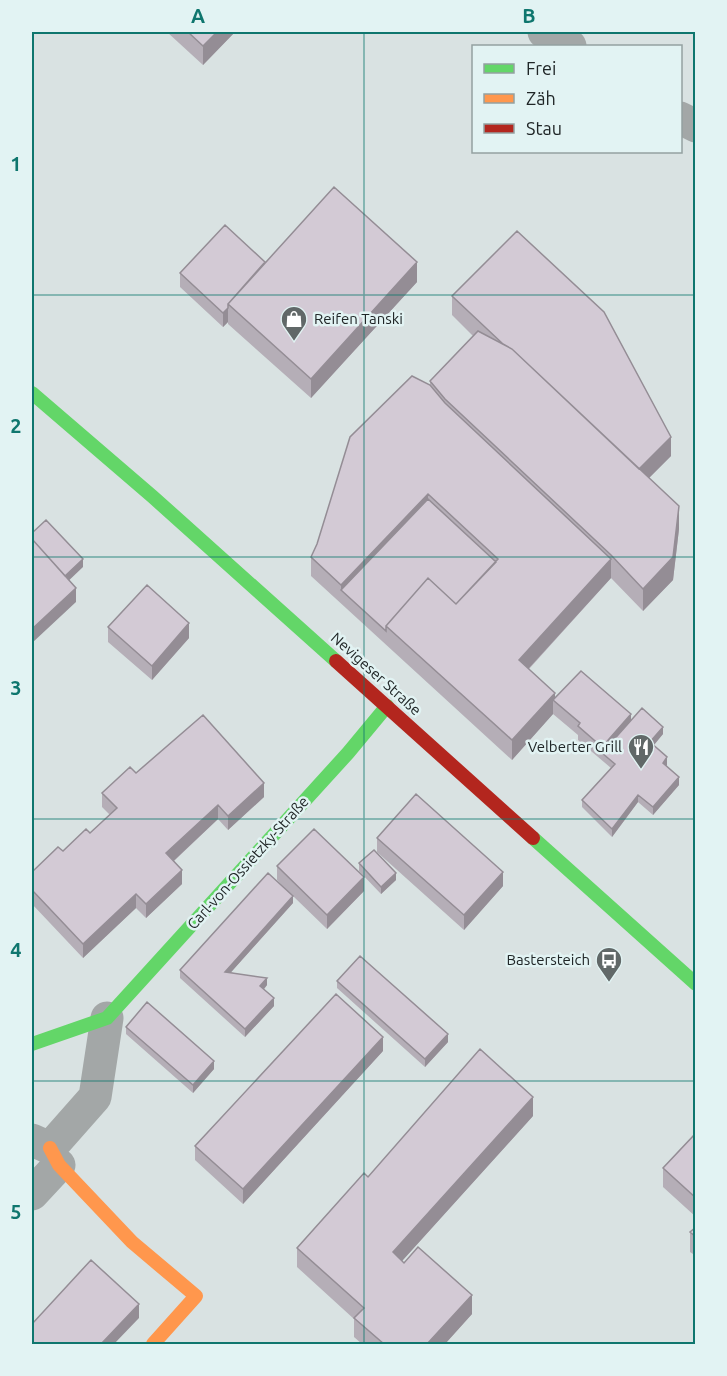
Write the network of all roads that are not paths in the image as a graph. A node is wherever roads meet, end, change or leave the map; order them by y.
1 (682, 119) edge
2 (696, 126) edge
3 (32, 393) edge
4 (387, 706) junction
5 (696, 984) edge
6 (107, 1018) junction
7 (32, 1044) edge
8 (47, 1151) edge
9 (32, 1194) edge
10 (153, 1344) edge

1 - 2 street
3 - 4 main road, Nevigeser Straße
4 - 5 main road, Nevigeser Straße
4 - 6 main road, Carl-von-Ossietzky-Straße
6 - 7 main road, Carl-von-Ossietzky-Straße
6 - 8 street
8 - 9 street
8 - 10 main road

